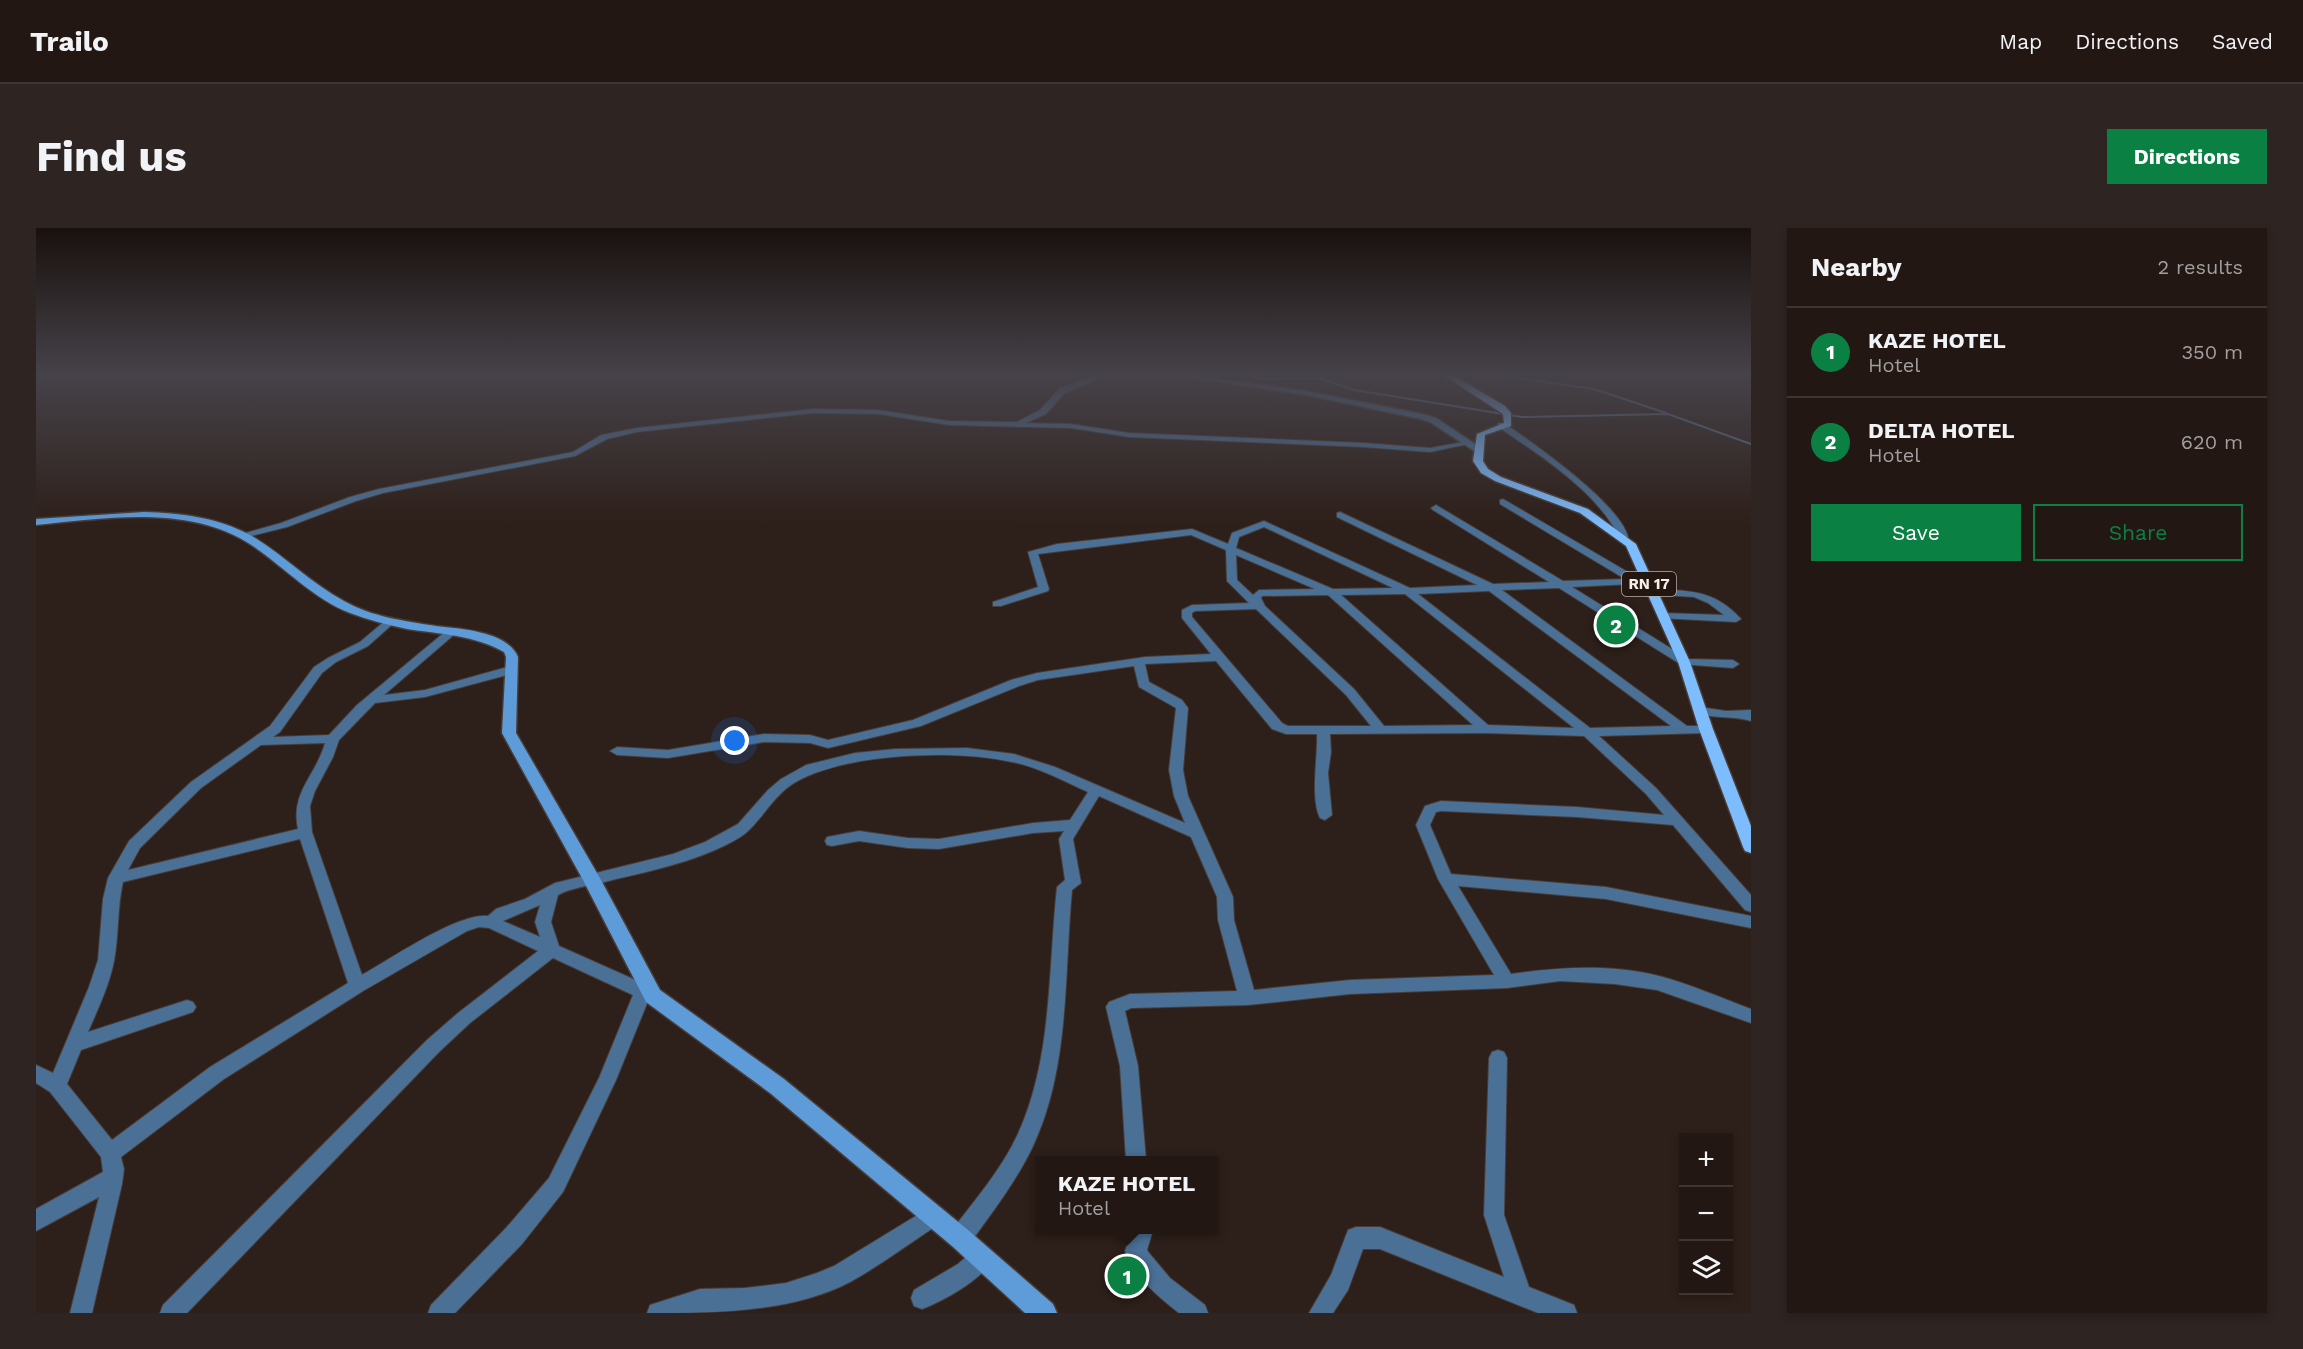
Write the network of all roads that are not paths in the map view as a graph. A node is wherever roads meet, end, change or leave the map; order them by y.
1 (663, 427) edge
2 (1075, 427) edge
3 (1441, 427) edge
4 (1492, 427) edge
5 (1513, 427) edge
6 (1474, 446) junction
7 (1503, 502) dead end
8 (1436, 508) dead end
9 (1340, 515) dead end
10 (36, 522) edge
11 (243, 535) junction
12 (1623, 537) junction
13 (1231, 549) junction
14 (1646, 585) junction
15 (1561, 586) junction
16 (1492, 588) junction
17 (1407, 591) junction
18 (1331, 592) junction
19 (997, 604) dead end
20 (1260, 606) junction
21 (1663, 616) junction
22 (390, 622) junction
23 (450, 633) junction
24 (1221, 657) junction
25 (1683, 661) junction
26 (1139, 662) junction
27 (1733, 664) dead end
28 (511, 670) junction
29 (372, 699) junction
30 (1700, 711) junction
31 (1750, 714) edge
32 (1485, 729) junction
33 (1706, 729) junction
34 (1381, 730) junction
35 (1685, 730) junction
36 (1323, 731) junction
37 (1587, 732) junction
38 (333, 740) junction
39 (259, 741) junction
40 (617, 751) dead end
41 (1095, 791) junction
42 (1325, 815) dead end
43 (1746, 817) edge
44 (1679, 821) junction
45 (1074, 825) junction
46 (304, 833) junction
47 (1196, 833) junction
48 (832, 841) dead end
49 (1751, 847) edge
50 (116, 878) junction
51 (1446, 879) junction
52 (592, 880) junction
53 (550, 892) junction
54 (1751, 906) edge
55 (491, 922) junction
56 (1751, 922) edge
57 (551, 950) junction
58 (1507, 981) junction
59 (357, 986) junction
60 (648, 994) junction
61 (1248, 998) junction
62 (187, 1006) dead end
63 (1751, 1016) edge
64 (75, 1044) junction
65 (1498, 1058) dead end
66 (36, 1073) edge
67 (57, 1086) junction
68 (110, 1153) junction
69 (1136, 1156) edge
70 (113, 1178) junction
71 (933, 1216) junction
72 (36, 1220) edge
73 (1142, 1234) edge
74 (960, 1238) junction
75 (982, 1258) junction
76 (1521, 1295) junction
77 (922, 1298) dead end
78 (81, 1313) edge
79 (171, 1313) edge
80 (439, 1313) edge
81 (658, 1313) edge
82 (1044, 1313) edge
83 (1197, 1313) edge
84 (1320, 1313) edge
85 (1566, 1313) edge

1 - 11 street
2 - 6 street
3 - 6 street
4 - 6 main road
5 - 12 street
6 - 12 main road, RN 17
7 - 14 street
8 - 15 street
9 - 16 street
10 - 11 main road
11 - 22 main road
12 - 14 main road, RN 17
13 - 17 street
13 - 18 street
13 - 19 street
13 - 20 street
14 - 15 street
14 - 21 main road, RN 17
14 - 21 street
15 - 16 street
15 - 25 street
16 - 17 street
16 - 35 street
17 - 18 street
17 - 37 street
18 - 20 street
18 - 32 street
20 - 24 street
20 - 34 street
21 - 25 main road, RN 17
22 - 23 main road
22 - 39 street
23 - 28 main road
23 - 29 street
24 - 26 street
24 - 36 street
25 - 27 street
25 - 30 main road, RN 17
26 - 40 street
26 - 47 street
28 - 29 street
28 - 52 main road
29 - 38 street
30 - 31 street
30 - 33 main road, RN 17
32 - 34 street
32 - 37 street
33 - 35 street
33 - 43 main road, RN 17
34 - 36 street
35 - 37 street
36 - 42 street
37 - 44 street
38 - 39 street
38 - 46 street
39 - 50 street
41 - 45 street
41 - 47 street
41 - 52 street
43 - 49 main road, RN 17
44 - 51 street
44 - 54 street
45 - 48 street
45 - 74 street
46 - 50 street
46 - 59 street
47 - 61 street
50 - 64 street
51 - 56 street
51 - 58 street
52 - 53 street
52 - 60 main road
53 - 55 street
53 - 57 street
55 - 57 street
55 - 59 street
57 - 60 street
57 - 79 street
58 - 61 street
58 - 63 street
59 - 68 street
60 - 71 main road
60 - 80 street
61 - 69 street
62 - 64 street
64 - 67 street
65 - 76 street
66 - 67 street
67 - 68 street
68 - 70 street
70 - 72 street
70 - 78 street
71 - 74 main road
71 - 81 street
73 - 83 street
74 - 75 main road
75 - 77 street
75 - 82 main road
76 - 84 street
76 - 85 street

